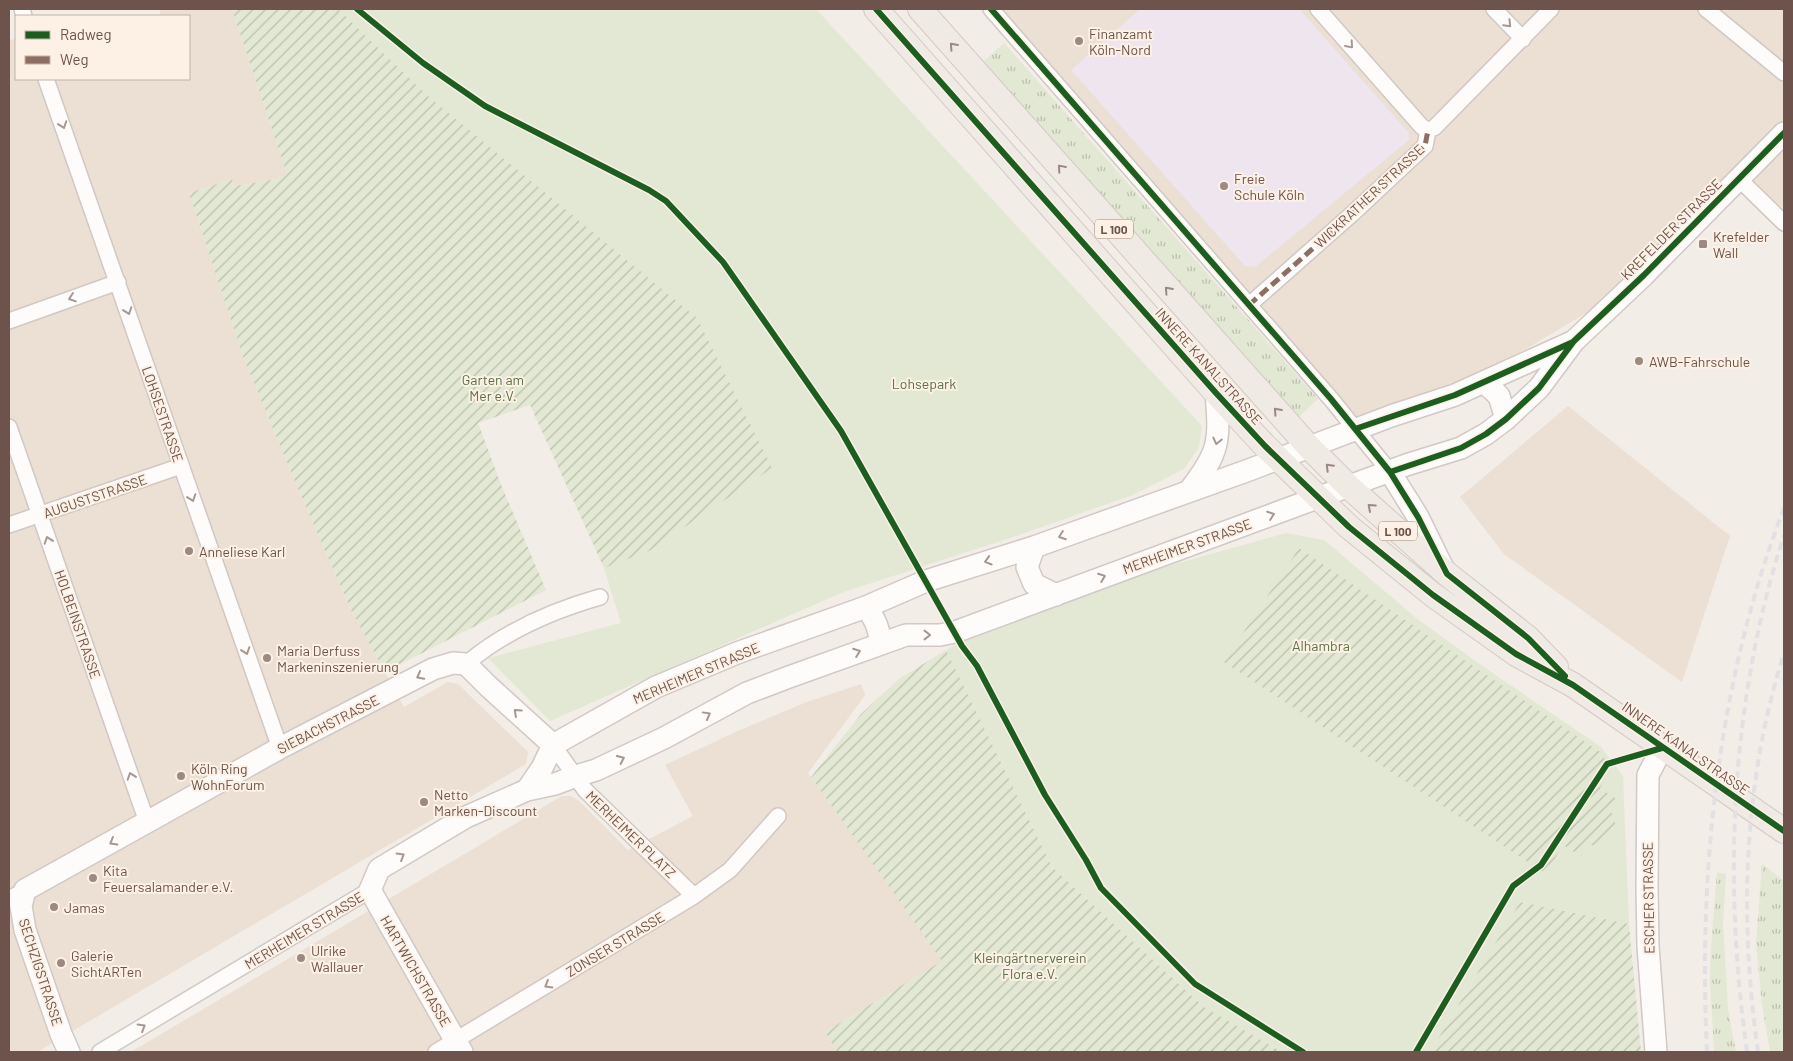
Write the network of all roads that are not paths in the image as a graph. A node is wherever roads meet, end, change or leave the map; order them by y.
1 (876, 9) edge
2 (920, 9) edge
3 (991, 9) edge
4 (1318, 9) edge
5 (1494, 9) edge
6 (1551, 9) edge
7 (1706, 9) edge
8 (1522, 39) junction
9 (1784, 73) edge
10 (46, 80) edge
11 (1428, 130) junction
12 (1784, 133) edge
13 (1738, 178) junction
14 (1784, 223) edge
15 (118, 282) junction
16 (1249, 305) junction
17 (9, 321) edge
18 (1574, 341) junction
19 (1484, 382) junction
20 (1216, 393) junction
21 (1506, 419) junction
22 (9, 427) edge
23 (1356, 429) junction
24 (1309, 447) junction
25 (1277, 458) junction
26 (181, 466) junction
27 (1390, 472) junction
28 (1349, 487) junction
29 (1189, 491) junction
30 (1319, 498) junction
31 (40, 516) junction
32 (9, 526) edge
33 (1034, 547) junction
34 (1447, 574) junction
35 (1056, 594) junction
36 (600, 597) dead end
37 (866, 607) junction
38 (880, 644) junction
39 (466, 664) junction
40 (1573, 685) junction
41 (554, 745) junction
42 (280, 748) junction
43 (1662, 748) junction
44 (576, 776) junction
45 (527, 790) junction
46 (778, 816) dead end
47 (148, 822) junction
48 (1784, 830) edge
49 (370, 890) junction
50 (17, 894) edge
51 (694, 896) junction
52 (458, 1046) edge
53 (69, 1052) edge
54 (100, 1052) edge
55 (436, 1052) edge
56 (1656, 1052) edge

1 - 20 main road, INNERE KANALSTRASSE / L 100
24 -> 2 main road, INNERE KANALSTRASSE / L 100
3 - 16 street, INNERE KANALSTRASSE
4 -> 11 street
5 -> 8 street
6 - 8 street, WICKRATHER STRASSE
7 - 9 street
8 - 11 street, WICKRATHER STRASSE
10 -> 15 street, LOHSESTRASSE
11 - 16 street, WICKRATHER STRASSE
12 - 13 street, KREFELDER STRASSE
13 - 14 street
13 - 18 street, KREFELDER STRASSE
15 -> 17 street
15 -> 26 street, LOHSESTRASSE
16 - 23 street, INNERE KANALSTRASSE
18 - 19 street, KREFELDER STRASSE
18 - 21 street, KREFELDER STRASSE
19 - 21 street
19 - 23 street, KREFELDER STRASSE
20 - 25 main road, INNERE KANALSTRASSE / L 100
20 -> 29 street
21 - 27 street, KREFELDER STRASSE
22 - 31 street, HOLBEINSTRASSE
23 - 24 street, KREFELDER STRASSE
23 - 27 street, INNERE KANALSTRASSE
24 - 25 street, KREFELDER STRASSE
28 -> 24 main road, INNERE KANALSTRASSE / L 100
25 - 29 street, MERHEIMER STRASSE
25 - 30 main road, INNERE KANALSTRASSE / L 100
26 - 31 street, AUGUSTSTRASSE
26 -> 42 street, LOHSESTRASSE
27 - 28 street, KREFELDER STRASSE
27 - 34 street, INNERE KANALSTRASSE
28 - 30 street, KREFELDER STRASSE
34 -> 28 main road, INNERE KANALSTRASSE / L 100
29 -> 33 street, MERHEIMER STRASSE
35 -> 30 street, MERHEIMER STRASSE
30 - 40 main road, INNERE KANALSTRASSE / L 100
31 - 32 street, AUGUSTSTRASSE
47 -> 31 street, HOLBEINSTRASSE
33 - 35 street
33 -> 37 street, MERHEIMER STRASSE
34 - 40 main road, INNERE KANALSTRASSE / L 100
38 -> 35 street, MERHEIMER STRASSE
36 - 39 street
37 - 38 street
37 - 41 street, MERHEIMER STRASSE
44 -> 38 street, MERHEIMER STRASSE
41 -> 39 street, MERHEIMER PLATZ
39 -> 42 street, SIEBACHSTRASSE
40 - 43 main road, INNERE KANALSTRASSE / L 100
41 - 44 street, MERHEIMER PLATZ
41 - 45 street
42 - 47 street, SIEBACHSTRASSE
43 - 48 main road, INNERE KANALSTRASSE / L 100
43 - 56 street, ESCHER STRASSE
44 - 45 street, MERHEIMER STRASSE
44 - 51 street, MERHEIMER PLATZ
49 -> 45 street, MERHEIMER STRASSE
46 - 51 street, ZONSER STRASSE
47 -> 50 street, SIEBACHSTRASSE
49 - 52 street, HARTWICHSTRASSE
54 -> 49 street, MERHEIMER STRASSE
50 - 53 street, SECHZIGSTRASSE
51 -> 52 street, ZONSER STRASSE
52 - 55 street, ZONSER STRASSE

